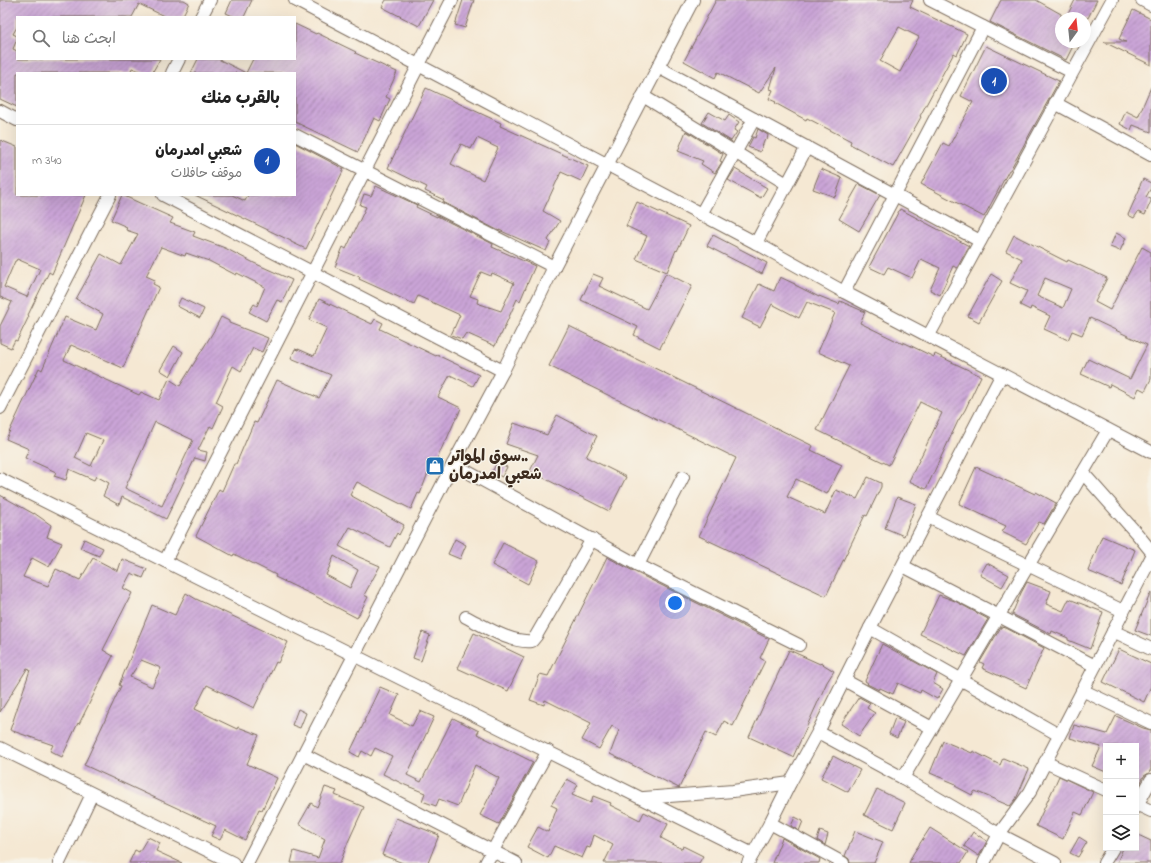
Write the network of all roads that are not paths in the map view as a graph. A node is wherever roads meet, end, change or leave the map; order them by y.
1 (210, 0) edge
2 (295, 0) edge
3 (452, 0) edge
4 (693, 0) edge
5 (930, 0) edge
6 (1112, 0) edge
7 (1142, 0) edge
8 (1151, 5) edge
9 (202, 16) edge
10 (983, 27) junction
11 (178, 60) edge
12 (418, 65) junction
13 (658, 68) junction
14 (172, 72) edge
15 (1072, 72) junction
16 (643, 96) junction
17 (1055, 103) junction
18 (0, 111) edge
19 (16, 119) edge
20 (754, 119) junction
21 (296, 136) edge
22 (807, 147) junction
23 (736, 152) junction
24 (1151, 155) edge
25 (608, 166) junction
26 (364, 170) junction
27 (788, 184) junction
28 (895, 195) junction
29 (109, 196) edge
30 (165, 196) edge
31 (700, 214) junction
32 (980, 241) junction
33 (756, 243) junction
34 (554, 268) junction
35 (312, 272) junction
36 (844, 292) junction
37 (929, 336) junction
38 (503, 371) junction
39 (1002, 374) junction
40 (0, 408) edge
41 (1108, 430) junction
42 (1150, 451) edge
43 (453, 464) junction
44 (1082, 473) junction
45 (683, 477) dead end
46 (0, 479) edge
47 (928, 517) junction
48 (592, 539) junction
49 (1151, 551) edge
50 (1151, 558) edge
51 (165, 561) junction
52 (638, 565) junction
53 (1028, 565) junction
54 (903, 566) junction
55 (1124, 611) junction
56 (998, 615) junction
57 (466, 617) dead end
58 (870, 628) junction
59 (1113, 631) junction
60 (799, 645) dead end
61 (1151, 649) edge
62 (354, 655) junction
63 (1095, 666) junction
64 (844, 680) junction
65 (961, 680) junction
66 (1082, 690) junction
67 (1151, 723) edge
68 (932, 728) junction
69 (818, 732) junction
70 (1059, 735) junction
71 (0, 748) edge
72 (548, 751) junction
73 (303, 754) junction
74 (1045, 762) junction
75 (903, 778) junction
76 (1151, 780) edge
77 (790, 783) junction
78 (1103, 789) edge
79 (92, 794) junction
80 (642, 798) junction
81 (1139, 800) edge
82 (1139, 806) edge
83 (1151, 811) edge
84 (770, 823) junction
85 (999, 834) junction
86 (493, 850) junction
87 (1111, 851) edge
88 (750, 858) edge
89 (59, 863) edge
90 (232, 863) edge
91 (247, 863) edge
92 (486, 863) edge
93 (516, 863) edge
94 (843, 863) edge
95 (984, 863) edge
96 (1055, 863) edge
97 (1104, 863) edge

1 - 9 street
2 - 12 street
3 - 12 street
4 - 13 street
5 - 10 street
6 - 15 street
7 - 8 street
10 - 15 street
10 - 28 street
11 - 14 street
12 - 25 street
12 - 26 street
13 - 16 street
13 - 20 street
15 - 17 street
16 - 23 street
16 - 25 street
17 - 24 street
17 - 32 street
18 - 19 street
20 - 22 street
20 - 23 street
21 - 26 street
22 - 27 street
22 - 28 street
23 - 27 street
23 - 31 street
25 - 31 street
25 - 34 street
26 - 34 street
26 - 35 street
27 - 33 street
28 - 32 street
28 - 36 street
29 - 40 street
30 - 35 street
31 - 33 street
32 - 37 street
33 - 36 street
34 - 38 street
35 - 38 street
35 - 51 street
36 - 37 street
37 - 39 street
38 - 43 street
39 - 41 street
39 - 47 street
41 - 42 street
41 - 44 street
43 - 48 street
43 - 62 street
44 - 49 street
44 - 53 street
45 - 52 street
46 - 51 street
47 - 53 street
47 - 54 street
48 - 52 street
48 - 57 street
50 - 55 street
51 - 62 street
52 - 60 street
53 - 55 street
53 - 56 street
54 - 56 street
54 - 58 street
55 - 59 street
56 - 63 street
56 - 65 street
58 - 64 street
58 - 65 street
59 - 61 street
59 - 63 street
62 - 72 street
62 - 73 street
63 - 66 street
64 - 68 street
64 - 69 street
65 - 68 street
65 - 70 street
66 - 67 street
66 - 70 street
68 - 75 street
69 - 75 street
69 - 77 street
70 - 74 street
71 - 79 street
72 - 80 street
72 - 86 street
73 - 86 street
73 - 91 street
74 - 78 street
74 - 85 street
75 - 85 street
76 - 81 street
77 - 80 street
77 - 84 street
79 - 89 street
79 - 90 street
80 - 88 street
82 - 83 street
84 - 88 street
84 - 94 street
85 - 95 street
85 - 96 street
86 - 92 street
86 - 93 street
87 - 97 street

